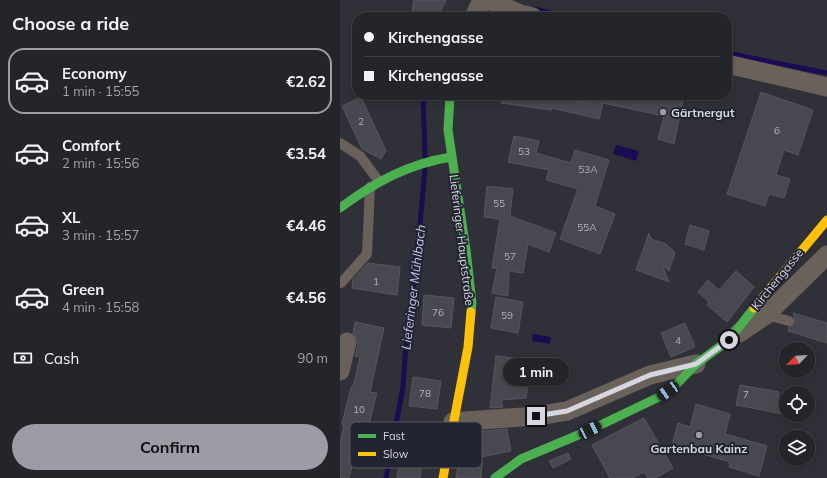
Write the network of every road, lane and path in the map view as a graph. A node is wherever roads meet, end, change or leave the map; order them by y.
1 (482, 0) edge
2 (489, 0) edge
3 (476, 12) edge
4 (516, 12) edge
5 (732, 65) edge
6 (827, 87) edge
7 (450, 100) edge
8 (340, 144) edge
9 (451, 157) junction
10 (374, 182) junction
11 (340, 208) edge
12 (827, 220) edge
13 (827, 255) edge
14 (341, 283) edge
15 (766, 315) junction
16 (789, 321) dead end
17 (729, 340) junction
18 (347, 342) dead end
19 (696, 364) junction
20 (340, 371) edge
21 (452, 422) joint
22 (445, 468) edge
23 (443, 478) edge
24 (495, 478) edge

1 - 3 street
2 - 4 street
5 - 6 street
7 - 9 street, Lieferinger Hauptstraße
8 - 10 lane
9 - 10 street
9 - 21 street, Lieferinger Hauptstraße
10 - 11 street
10 - 14 lane
12 - 17 street, Kirchengasse
13 - 15 street, Kirchengasse
15 - 16 lane
15 - 17 street, Kirchengasse
17 - 19 street, Kirchengasse
18 - 20 street
19 - 21 street, Kirchengasse
19 - 24 street, Kirchengasse
22 - 23 street, Lieferinger Hauptstraße

